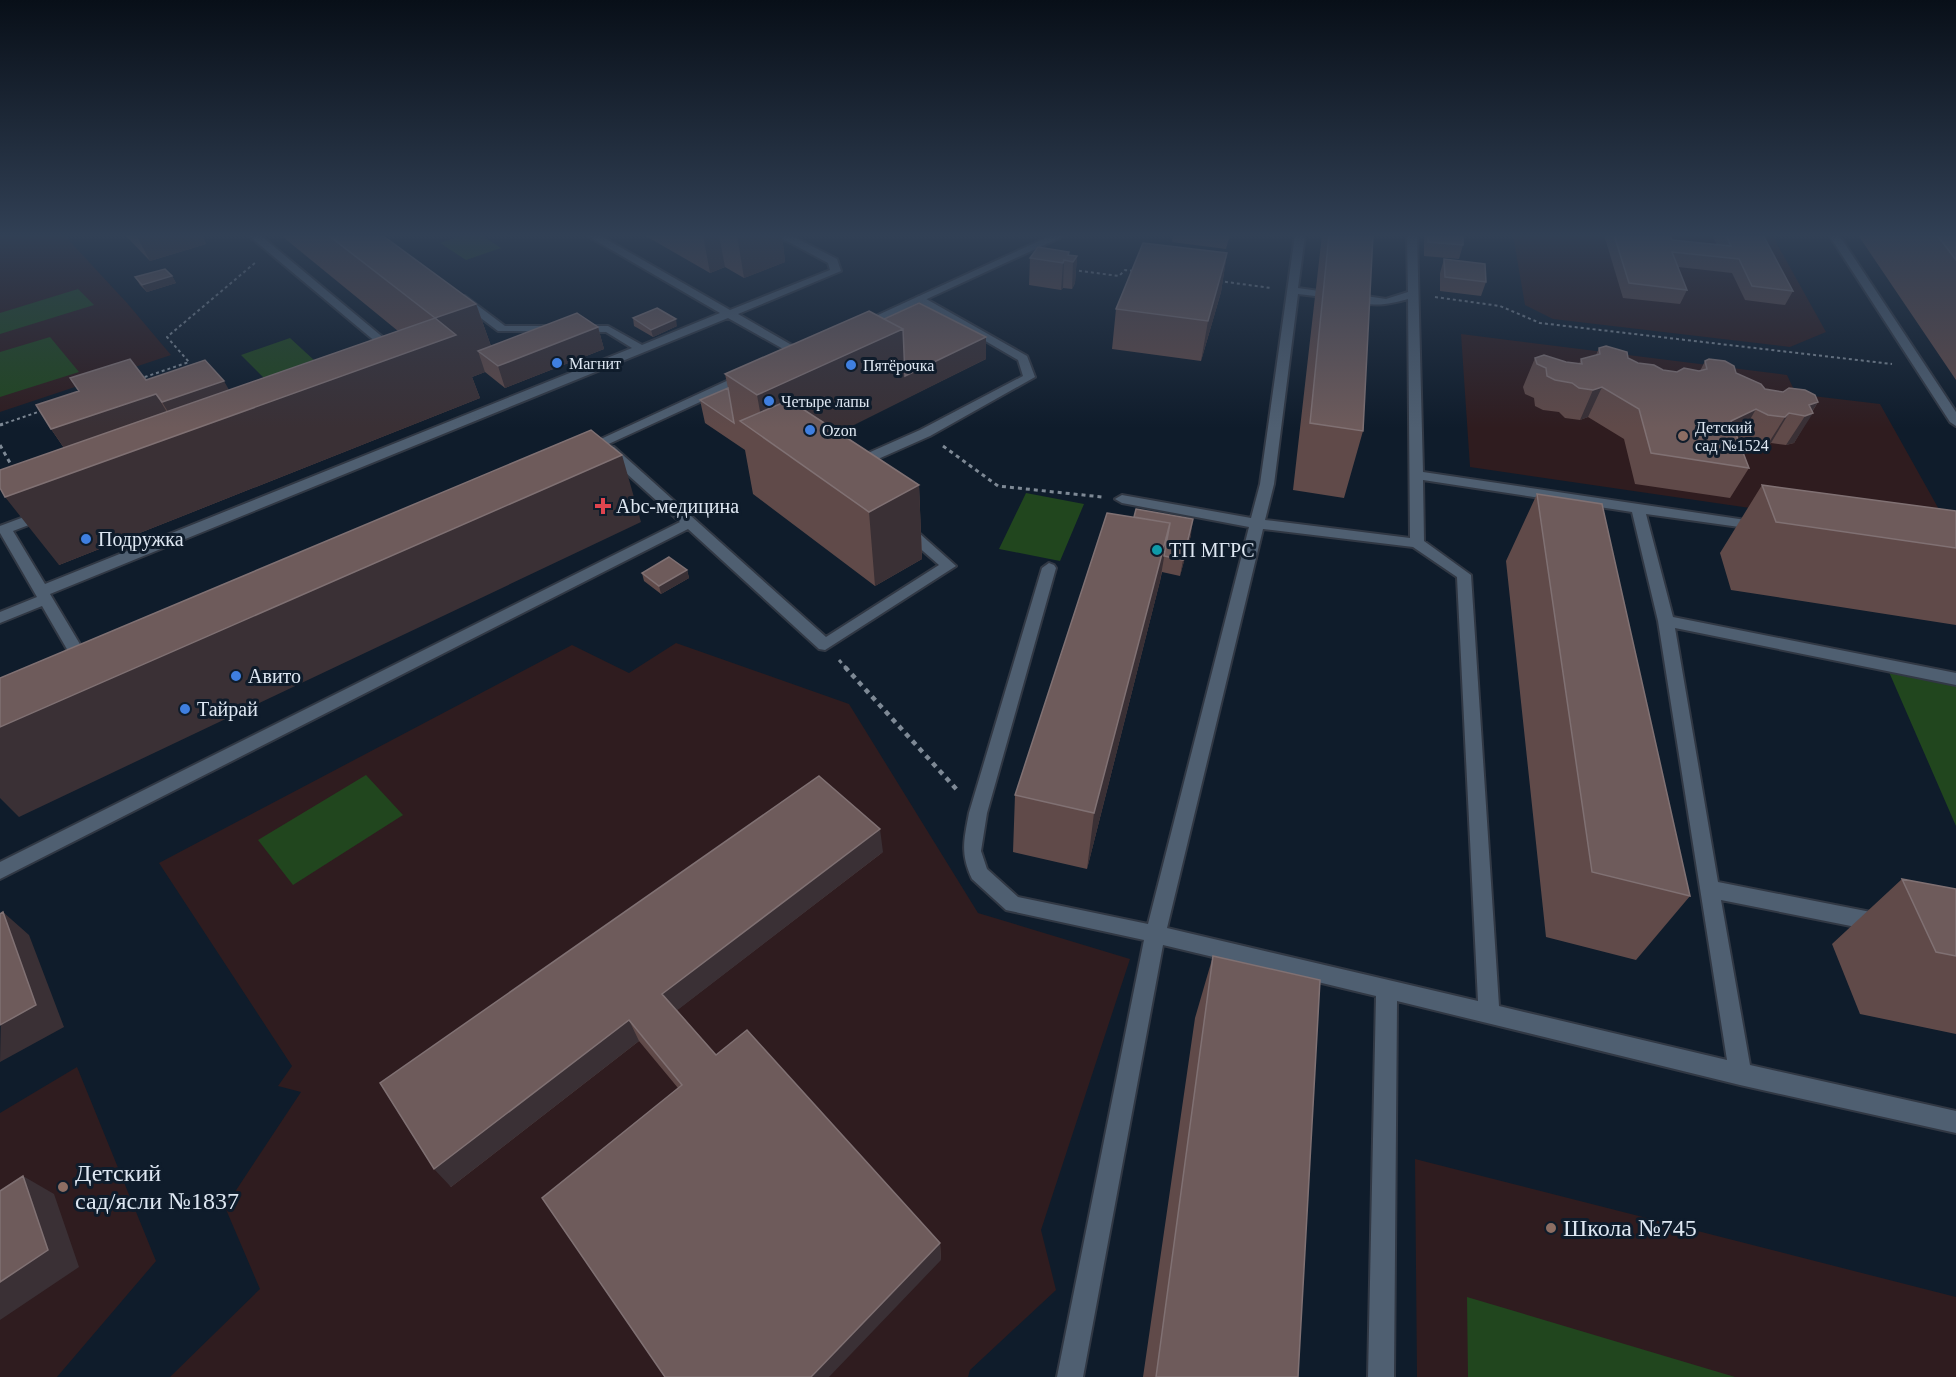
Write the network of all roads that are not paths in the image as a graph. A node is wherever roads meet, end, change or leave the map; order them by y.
1 (330, 299) edge
2 (462, 299) edge
3 (702, 299) edge
4 (765, 299) edge
5 (921, 299) joint
6 (1292, 299) edge
7 (1368, 299) edge
8 (1395, 299) edge
9 (1413, 299) edge
10 (1876, 299) edge
11 (728, 314) junction
12 (849, 330) edge
13 (641, 349) junction
14 (798, 353) edge
15 (404, 360) edge
16 (754, 373) edge
17 (1956, 422) edge
18 (601, 442) junction
19 (572, 455) edge
20 (838, 471) edge
21 (1416, 475) junction
22 (1122, 499) road end
23 (1638, 509) junction
24 (53, 511) edge
25 (690, 522) junction
26 (898, 522) edge
27 (1258, 524) junction
28 (2, 525) edge
29 (1780, 528) edge
30 (1417, 543) junction
31 (1049, 568) dead end
32 (42, 596) junction
33 (0, 618) edge
34 (1666, 621) junction
35 (89, 672) edge
36 (1956, 679) edge
37 (0, 871) edge
38 (1709, 889) junction
39 (1897, 926) dead end
40 (1155, 934) junction
41 (1387, 989) junction
42 (1489, 1014) junction
43 (1740, 1074) junction
44 (1956, 1122) edge
45 (1070, 1377) edge
46 (1381, 1377) edge

1 - 15 street
2 - 13 street
3 - 11 street
4 - 11 street
5 - 12 street
5 - 20 street
6 - 27 street
7 - 8 street
9 - 21 street
10 - 17 street
11 - 13 street
11 - 14 street
13 - 32 street
16 - 18 street
18 - 19 street
18 - 25 street
21 - 23 street
21 - 30 street
22 - 27 street
23 - 29 street
23 - 34 street
24 - 28 street
25 - 26 street
25 - 37 street
27 - 30 street
27 - 40 street
28 - 32 street
30 - 42 street
31 - 40 street
32 - 33 street
32 - 35 street
34 - 36 street
34 - 38 street
38 - 39 street
38 - 43 street
40 - 41 street
40 - 45 street
41 - 42 street
41 - 46 street
42 - 43 street
43 - 44 street

